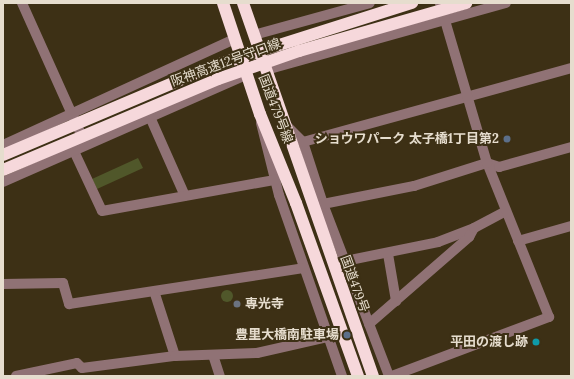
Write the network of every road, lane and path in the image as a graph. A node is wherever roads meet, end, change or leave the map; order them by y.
1 (22, 3) edge
2 (223, 3) edge
3 (243, 3) edge
4 (370, 3) edge
5 (412, 3) edge
6 (440, 3) edge
7 (466, 3) edge
8 (506, 3) edge
9 (444, 20) junction
10 (254, 34) junction
11 (235, 39) junction
12 (571, 68) edge
13 (266, 70) junction
14 (247, 75) junction
15 (467, 96) junction
16 (260, 114) junction
17 (71, 116) junction
18 (150, 117) junction
19 (286, 125) junction
20 (303, 142) junction
21 (85, 144) junction
22 (3, 145) edge
23 (571, 147) edge
24 (73, 149) junction
25 (3, 155) edge
26 (487, 163) junction
27 (3, 170) edge
28 (275, 180) junction
29 (3, 182) edge
30 (185, 196) junction
31 (309, 201) joint
32 (296, 203) joint
33 (323, 204) junction
34 (506, 211) junction
35 (571, 226) edge
36 (474, 228) junction
37 (518, 241) junction
38 (388, 254) junction
39 (345, 261) junction
40 (303, 268) junction
41 (3, 284) edge
42 (155, 294) junction
43 (396, 301) junction
44 (369, 324) junction
45 (328, 337) junction
46 (213, 355) junction
47 (175, 356) junction
48 (16, 376) edge
49 (220, 376) edge
50 (342, 376) edge
51 (358, 376) edge
52 (373, 376) edge
53 (391, 376) edge

1 - 17 street
2 - 11 highway, 国道479号線
3 - 10 highway, 国道479号線
4 - 10 street
5 - 25 highway, 阪神高速12号守口線, bridge
6 - 9 street
7 - 27 highway, 阪神高速12号守口線, bridge
8 - 9 street
9 - 13 street
9 - 15 street
10 - 13 highway, 国道479号線
11 - 14 highway, 国道479号線
11 - 17 street
12 - 15 street
13 - 19 highway, 国道479号線
14 - 16 highway, 国道479号線
14 - 18 street
15 - 20 street
15 - 26 street
16 - 28 street
16 - 32 highway, 国道479号線
17 - 21 street
17 - 22 street
18 - 21 street
18 - 30 street
19 - 20 street
19 - 31 highway, 国道479号線
20 - 33 street
21 - 24 street
23 - 26 street
24 - 29 street
24 - 30 street
26 - 33 street
26 - 34 street
28 - 30 street
28 - 40 street
31 - 52 highway, 国道479号
32 - 51 highway, 国道479号
33 - 39 street
34 - 36 street
34 - 37 street
35 - 37 street
36 - 38 street
36 - 43 street
37 - 53 street
38 - 39 street
38 - 43 street
39 - 44 street
40 - 42 street
40 - 45 street
41 - 42 street
42 - 47 street
43 - 44 street
44 - 53 street
45 - 46 street
45 - 50 street
46 - 47 street
46 - 49 street
47 - 48 street

